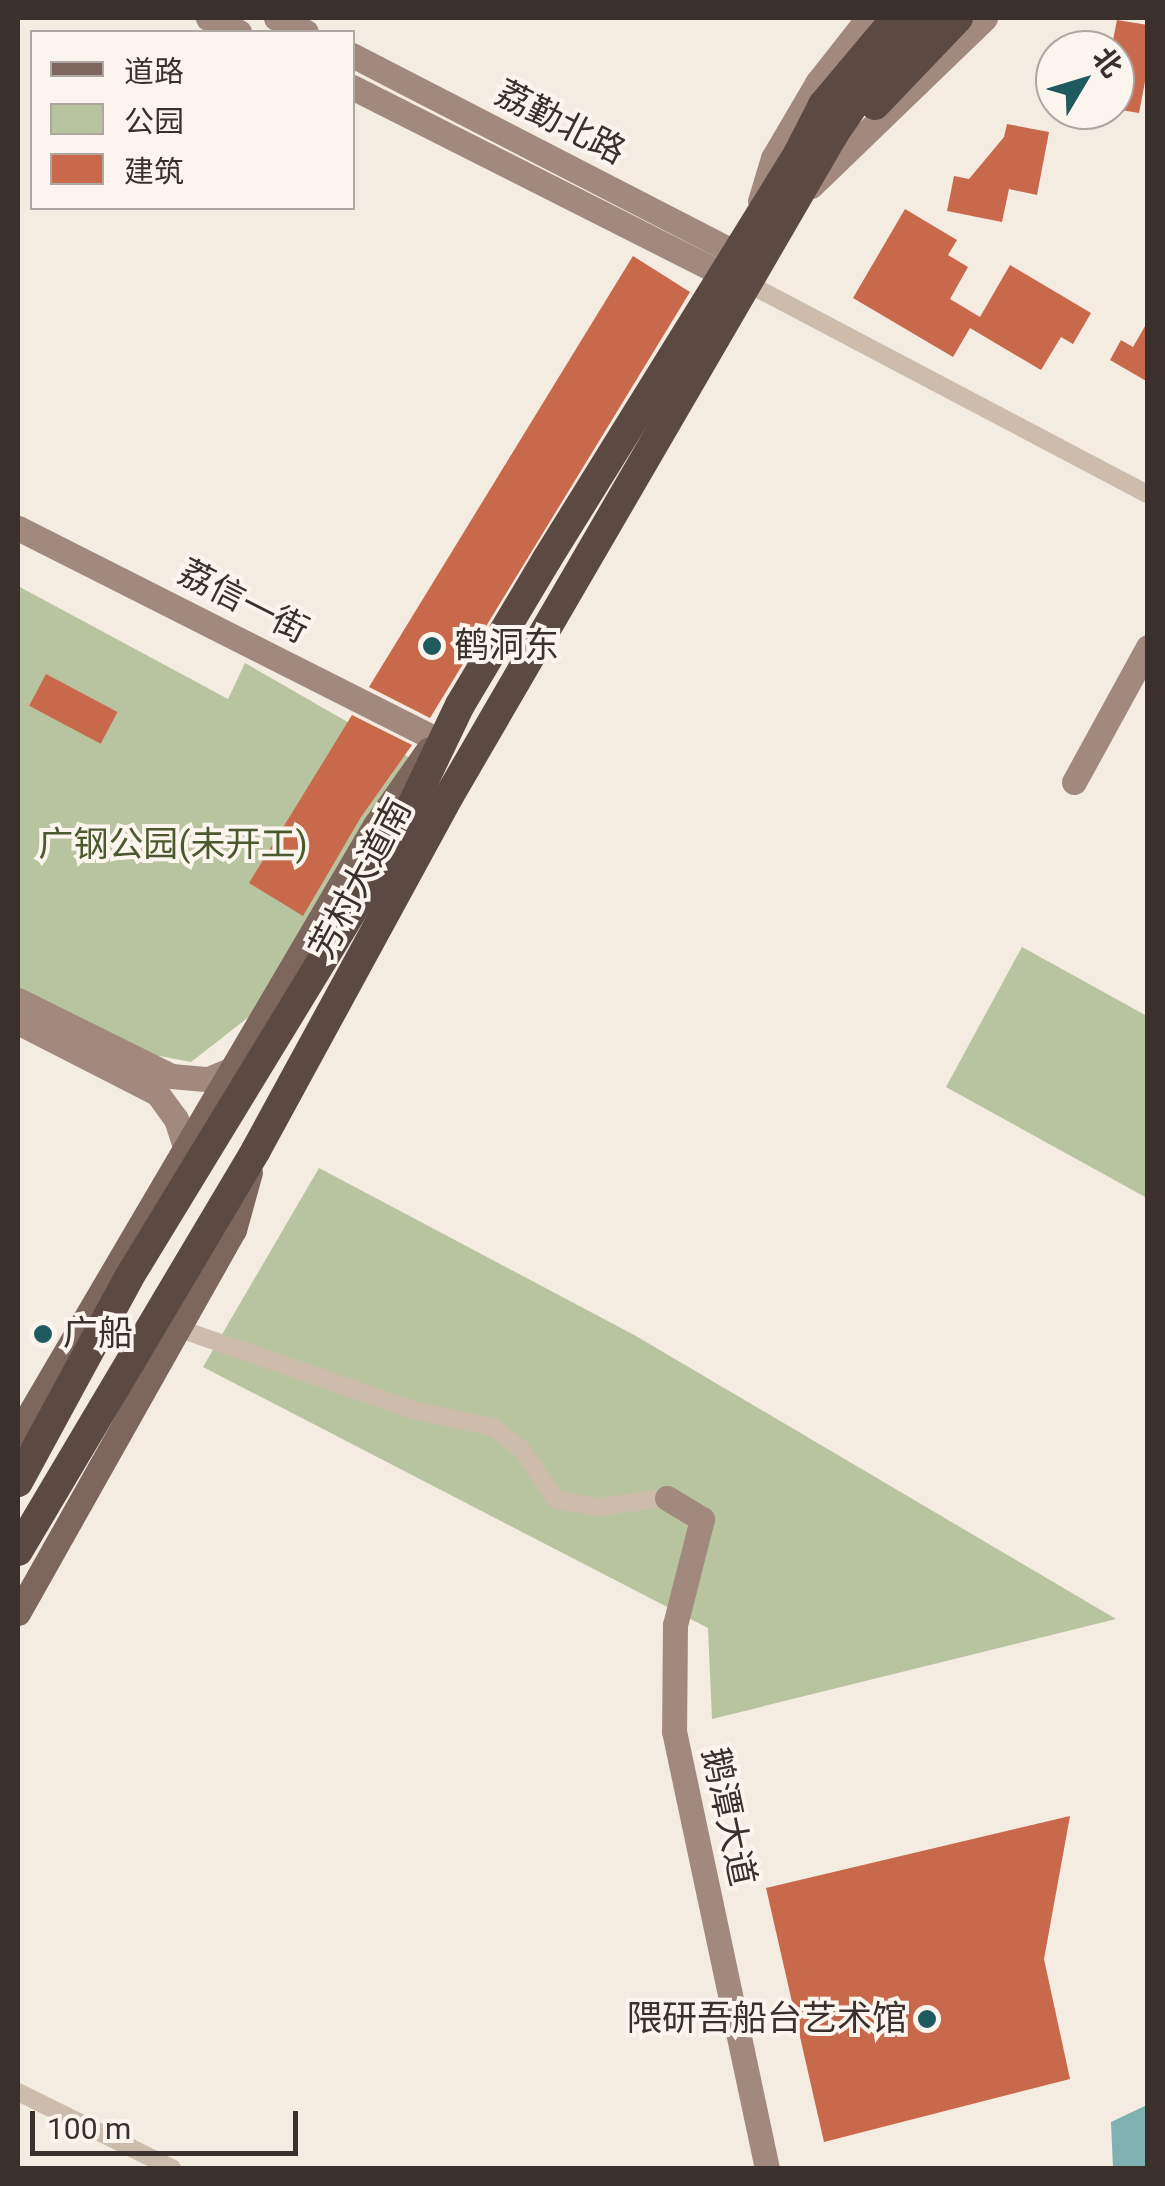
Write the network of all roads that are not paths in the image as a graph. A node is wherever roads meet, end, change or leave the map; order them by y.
1 (208, 18) edge
2 (276, 18) edge
3 (868, 18) edge
4 (896, 18) edge
5 (927, 18) edge
6 (958, 18) edge
7 (986, 18) edge
8 (235, 30) edge
9 (302, 30) edge
10 (355, 57) edge
11 (355, 88) edge
12 (800, 196) junction
13 (753, 224) junction
14 (735, 270) junction
15 (1148, 494) edge
16 (18, 528) edge
17 (1148, 647) edge
18 (460, 706) junction
19 (436, 739) junction
20 (1074, 782) dead end
21 (18, 1000) edge
22 (18, 1022) edge
23 (233, 1070) junction
24 (186, 1149) junction
25 (256, 1150) junction
26 (180, 1329) junction
27 (18, 1433) edge
28 (18, 1482) edge
29 (666, 1498) joint
30 (18, 1551) edge
31 (18, 1613) edge
32 (18, 2092) edge
33 (172, 2168) edge
34 (767, 2168) edge

1 - 8 street
2 - 9 street
3 - 13 street, 芳村大道南
4 - 13 highway, 芳村大道南
5 - 12 highway, 芳村大道南
6 - 12 highway
7 - 12 street, 芳村大道南
10 - 14 street, 荔勤北路
11 - 14 street, 荔勤北路
12 - 14 highway, 芳村大道南
13 - 14 highway, 芳村大道南
14 - 15 street
14 - 18 highway, 芳村大道南
14 - 25 highway, 芳村大道南
16 - 19 street, 荔信一街
17 - 20 street
18 - 19 main road, 芳村大道南
18 - 28 highway
19 - 23 main road, 芳村大道南
21 - 23 street
22 - 24 street
23 - 24 main road, 芳村大道南
24 - 27 main road, 芳村大道南
25 - 26 main road, 芳村大道南
25 - 30 highway
26 - 29 street
26 - 31 main road, 芳村大道南
29 - 34 street, 鹅潭大道
32 - 33 street

